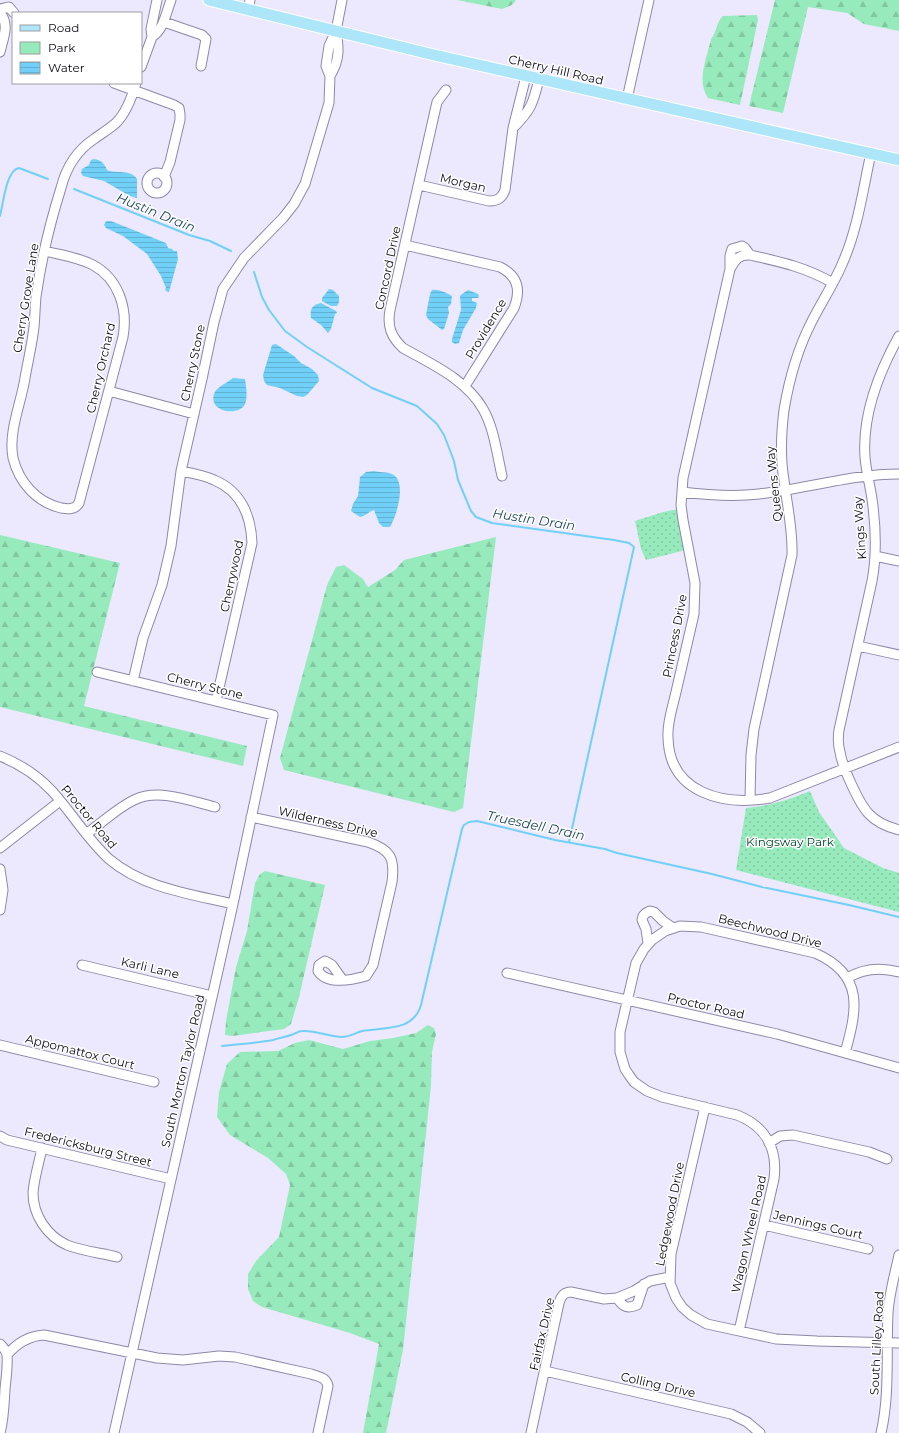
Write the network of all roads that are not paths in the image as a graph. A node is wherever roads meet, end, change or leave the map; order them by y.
1 (157, 0) edge
2 (171, 0) edge
3 (209, 0) edge
4 (342, 0) edge
5 (649, 0) edge
6 (249, 5) edge
7 (0, 8) edge
8 (8, 17) edge
9 (164, 22) junction
10 (336, 31) junction
11 (152, 37) junction
12 (0, 52) edge
13 (142, 64) edge
14 (201, 66) dead end
15 (526, 76) junction
16 (539, 79) junction
17 (119, 84) edge
18 (135, 87) edge
19 (446, 90) dead end
20 (627, 99) junction
21 (513, 128) junction
22 (871, 153) junction
23 (899, 160) edge
24 (164, 177) dead end
25 (419, 185) junction
26 (405, 245) junction
27 (45, 251) junction
28 (833, 283) junction
29 (899, 336) edge
30 (465, 386) junction
31 (109, 391) junction
32 (194, 414) junction
33 (181, 471) junction
34 (899, 474) edge
35 (502, 476) dead end
36 (868, 476) junction
37 (785, 490) junction
38 (682, 492) junction
39 (74, 508) joint
40 (875, 556) junction
41 (899, 561) edge
42 (858, 646) junction
43 (899, 655) edge
44 (97, 672) dead end
45 (132, 681) junction
46 (216, 702) junction
47 (273, 715) joint
48 (899, 747) edge
49 (0, 756) edge
50 (846, 768) junction
51 (750, 800) junction
52 (60, 801) junction
53 (215, 807) dead end
54 (251, 817) junction
55 (899, 830) edge
56 (86, 834) junction
57 (0, 848) edge
58 (0, 869) edge
59 (233, 904) junction
60 (0, 910) edge
61 (673, 928) junction
62 (648, 943) junction
63 (82, 965) dead end
64 (507, 972) dead end
65 (899, 972) edge
66 (847, 978) junction
67 (342, 979) dead end
68 (212, 996) junction
69 (628, 1000) junction
70 (0, 1045) edge
71 (845, 1053) junction
72 (899, 1068) edge
73 (154, 1082) dead end
74 (705, 1107) junction
75 (0, 1136) edge
76 (770, 1143) junction
77 (42, 1148) junction
78 (887, 1159) dead end
79 (171, 1179) junction
80 (764, 1225) junction
81 (868, 1249) dead end
82 (899, 1255) edge
83 (117, 1257) dead end
84 (670, 1277) junction
85 (644, 1284) junction
86 (617, 1298) junction
87 (739, 1331) junction
88 (887, 1343) junction
89 (899, 1343) edge
90 (0, 1344) edge
91 (132, 1353) junction
92 (7, 1355) junction
93 (3, 1368) edge
94 (545, 1371) junction
95 (0, 1433) edge
96 (114, 1433) edge
97 (318, 1433) edge
98 (531, 1433) edge
99 (760, 1433) edge
100 (881, 1433) edge

1 - 11 street
2 - 9 street
3 - 6 main road, Cherry Hill Road
4 - 10 street, Cherry Stone
5 - 20 street
6 - 10 main road, Cherry Hill Road
7 - 8 street
8 - 12 street
9 - 11 street
9 - 14 street
10 - 15 main road, Cherry Hill Road
10 - 32 street, Cherry Stone
11 - 13 street
15 - 16 main road, Cherry Hill Road
15 - 21 street
16 - 20 main road, Cherry Hill Road
16 - 21 street
17 - 18 street
18 - 24 street
18 - 27 street, Cherry Grove Lane
19 - 25 street, Concord Drive
20 - 22 main road, Cherry Hill Road
21 - 25 street, Morgan
22 - 23 main road, Cherry Hill Road
22 - 28 street, Queens Way
25 - 26 street, Concord Drive
26 - 30 street, Concord Drive
26 - 30 street, Providence
27 - 31 street, Cherry Orchard
27 - 39 street, Cherry Grove Lane
28 - 37 street, Queens Way
28 - 38 street, Princess Drive
29 - 36 street, Kings Way
30 - 35 street, Concord Drive
31 - 32 street
31 - 39 street, Cherry Orchard
32 - 33 street, Cherry Stone
33 - 45 street, Cherry Stone
33 - 46 street, Cherrywood
34 - 36 street
36 - 37 street
36 - 40 street, Kings Way
37 - 38 street
37 - 51 street, Queens Way
38 - 51 street, Princess Drive
40 - 41 street
40 - 42 street, Kings Way
42 - 43 street
42 - 50 street, Kings Way
44 - 45 street, Cherry Stone
45 - 46 street, Cherry Stone
46 - 47 street, Cherry Stone
47 - 54 street, South Morton Taylor Road
48 - 50 street, Princess Drive
49 - 52 street, Proctor Road
50 - 51 street, Princess Drive
50 - 55 street, Kings Way
52 - 56 street, Proctor Road
52 - 57 street
53 - 56 street
54 - 59 street, South Morton Taylor Road
54 - 67 street, Wilderness Drive
56 - 59 street, Proctor Road
58 - 60 street
59 - 68 street, South Morton Taylor Road
61 - 62 street, Beechwood Drive
61 - 62 street
61 - 66 street, Beechwood Drive
62 - 69 street, Beechwood Drive
63 - 68 street, Karli Lane
64 - 69 street, Proctor Road
65 - 66 street
66 - 71 street, Beechwood Drive
68 - 79 street, South Morton Taylor Road
69 - 71 street, Proctor Road
69 - 74 street, Wagon Wheel Road
70 - 73 street, Appomattox Court
71 - 72 street, Proctor Road
74 - 76 street, Wagon Wheel Road
74 - 84 street, Ledgewood Drive
75 - 77 street, Fredericksburg Street
76 - 78 street
76 - 80 street, Wagon Wheel Road
77 - 79 street, Fredericksburg Street
77 - 83 street
79 - 91 street, South Morton Taylor Road
80 - 81 street, Jennings Court
80 - 87 street, Wagon Wheel Road
82 - 88 street, South Lilley Road
84 - 85 street, Fairfax Drive
84 - 87 street, Ledgewood Drive
85 - 86 street, Fairfax Drive
85 - 86 street, Fairfax Drive
86 - 94 street, Fairfax Drive
87 - 88 street
88 - 89 street
88 - 100 street, South Lilley Road
90 - 92 street
91 - 92 street
91 - 96 street, South Morton Taylor Road
91 - 97 street
92 - 93 street
93 - 95 street
94 - 98 street, Fairfax Drive
94 - 99 street, Colling Drive

